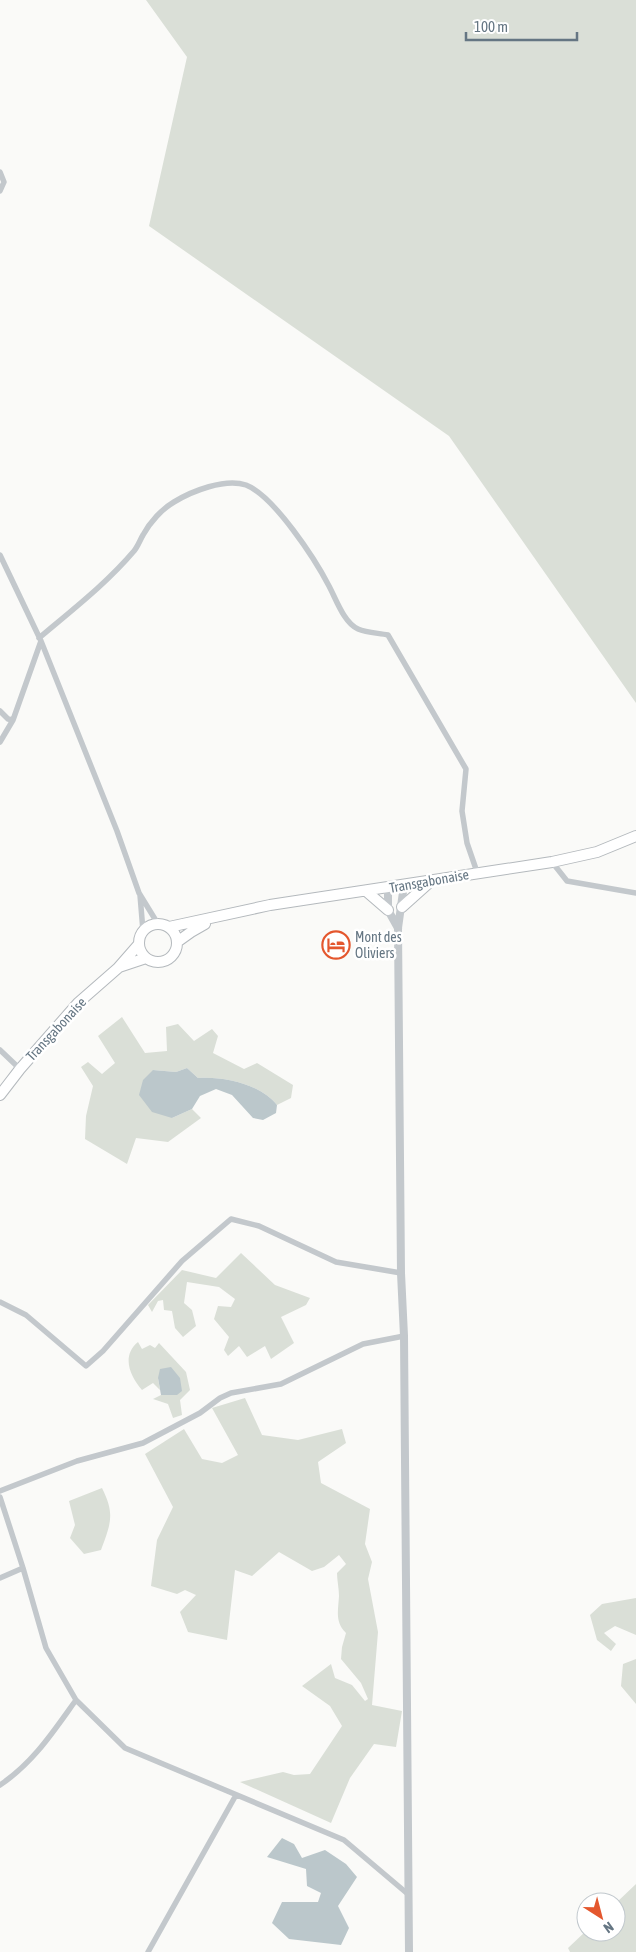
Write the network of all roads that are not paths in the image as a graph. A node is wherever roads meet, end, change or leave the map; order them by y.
1 (0, 172) edge
2 (0, 191) edge
3 (0, 555) edge
4 (40, 640) junction
5 (0, 711) edge
6 (12, 720) junction
7 (0, 742) edge
8 (636, 836) edge
9 (552, 862) junction
10 (477, 872) junction
11 (431, 880) junction
12 (404, 885) junction
13 (388, 888) junction
14 (366, 891) junction
15 (139, 893) junction
16 (636, 894) edge
17 (402, 907) junction
18 (388, 910) junction
19 (219, 917) junction
20 (158, 924) junction
21 (169, 927) junction
22 (398, 928) junction
23 (143, 931) junction
24 (177, 942) junction
25 (139, 944) junction
26 (146, 958) junction
27 (118, 968) junction
28 (0, 1050) edge
29 (20, 1069) junction
30 (0, 1095) edge
31 (401, 1273) junction
32 (0, 1302) edge
33 (404, 1336) junction
34 (0, 1491) edge
35 (0, 1497) edge
36 (23, 1568) junction
37 (0, 1578) edge
38 (76, 1700) junction
39 (0, 1785) edge
40 (236, 1795) junction
41 (409, 1895) junction
42 (148, 1952) edge
43 (410, 1952) edge

1 - 2 street
3 - 4 street
4 - 6 street
4 - 10 street
4 - 15 street
5 - 6 street
6 - 7 street
8 - 9 highway, Transgabonaise
9 - 10 highway, Transgabonaise
9 - 16 street
10 - 11 highway, Transgabonaise
11 - 12 highway, Transgabonaise
11 - 17 highway
12 - 13 highway, Transgabonaise
12 - 17 street
13 - 14 highway, Transgabonaise
13 - 18 street
14 - 18 highway
14 - 19 highway, Transgabonaise
15 - 20 street
15 - 23 street
17 - 22 street
18 - 22 street
19 - 21 highway, Transgabonaise
19 - 24 highway, Transgabonaise
20 - 21 highway
20 - 23 highway
21 - 24 highway
22 - 31 street
23 - 25 highway
24 - 26 highway
25 - 26 highway
25 - 27 highway, Transgabonaise
26 - 27 highway, Transgabonaise
27 - 29 highway, Transgabonaise
28 - 29 street
29 - 30 highway, Transgabonaise
31 - 32 street
31 - 33 street
33 - 34 street
33 - 41 street
35 - 36 street
36 - 37 street
36 - 38 street
38 - 39 street
38 - 40 street
40 - 41 street
40 - 42 street
41 - 43 street

